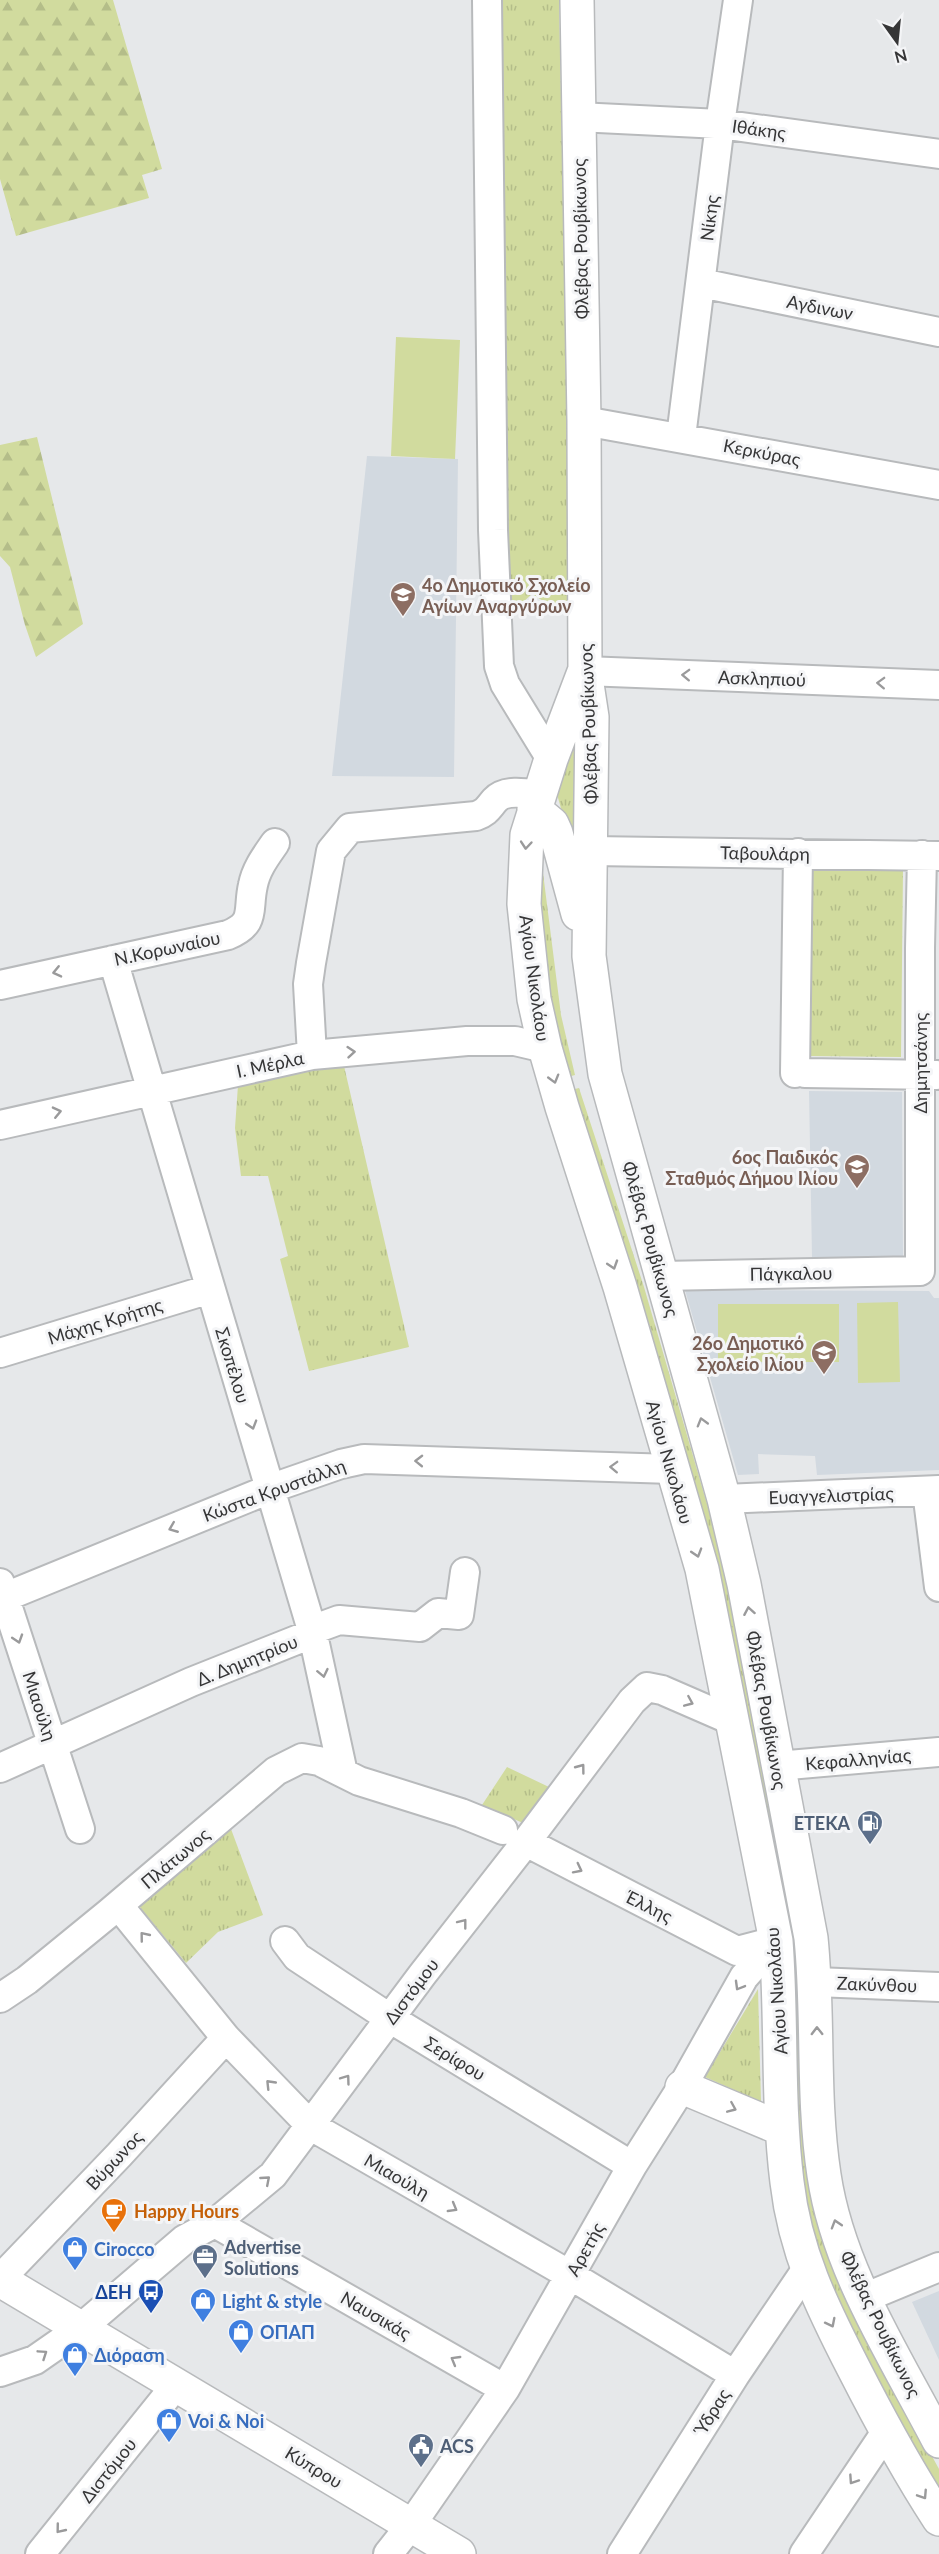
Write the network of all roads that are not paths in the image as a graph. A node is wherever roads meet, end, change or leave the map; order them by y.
1 (487, 0) edge
2 (577, 0) edge
3 (738, 0) edge
4 (578, 117) junction
5 (720, 124) junction
6 (939, 154) edge
7 (701, 283) junction
8 (939, 332) edge
9 (584, 421) junction
10 (681, 437) junction
11 (939, 486) edge
12 (585, 671) junction
13 (939, 685) edge
14 (551, 759) junction
15 (537, 802) junction
16 (275, 843) dead end
17 (591, 851) junction
18 (798, 853) junction
19 (931, 855) edge
20 (929, 948) edge
21 (589, 956) junction
22 (113, 960) junction
23 (0, 985) edge
24 (545, 1048) junction
25 (312, 1055) junction
26 (929, 1075) edge
27 (152, 1090) junction
28 (2, 1119) edge
29 (920, 1271) joint
30 (661, 1276) junction
31 (210, 1289) junction
32 (0, 1353) edge
33 (672, 1469) junction
34 (272, 1488) junction
35 (933, 1491) edge
36 (724, 1499) junction
37 (465, 1572) dead end
38 (939, 1587) edge
39 (2, 1593) edge
40 (312, 1630) junction
41 (731, 1720) junction
42 (52, 1744) junction
43 (939, 1752) edge
44 (777, 1766) junction
45 (0, 1768) edge
46 (351, 1777) junction
47 (80, 1828) dead end
48 (514, 1836) junction
49 (119, 1906) junction
50 (285, 1941) dead end
51 (776, 1941) junction
52 (816, 1982) junction
53 (939, 1987) edge
54 (0, 1998) edge
55 (391, 2019) junction
56 (226, 2038) junction
57 (682, 2087) junction
58 (311, 2126) junction
59 (782, 2129) junction
60 (632, 2166) junction
61 (215, 2223) junction
62 (939, 2267) edge
63 (806, 2270) junction
64 (570, 2276) junction
65 (0, 2280) edge
66 (864, 2298) junction
67 (81, 2328) junction
68 (0, 2372) edge
69 (735, 2375) junction
70 (176, 2385) junction
71 (506, 2389) junction
72 (886, 2432) junction
73 (939, 2441) edge
74 (939, 2519) edge
75 (411, 2525) junction
76 (40, 2554) edge
77 (388, 2554) edge
78 (459, 2554) edge
79 (622, 2554) edge
80 (804, 2554) edge

1 - 14 street
2 - 4 street, Φλέβας Ρουβίκωνος
3 - 5 street, Νίκης
4 - 5 street, Ιθάκης
4 - 9 street, Φλέβας Ρουβίκωνος
5 - 6 street, Ιθάκης
5 - 7 street, Νίκης
7 - 8 street, Αγδινων
7 - 10 street, Νίκης
9 - 10 street, Κερκύρας
9 - 12 street, Φλέβας Ρουβίκωνος
10 - 11 street, Κερκύρας
13 -> 12 street, Ασκληπιού
12 - 14 street, Αγίου Νικολάου
12 - 17 street, Φλέβας Ρουβίκωνος
14 - 15 street, Αγίου Νικολάου
15 - 21 street
15 -> 24 street, Αγίου Νικολάου
15 - 25 street
16 - 22 street, Ν.Κορωναίου
17 - 18 street, Ταβουλάρη
17 - 21 street, Φλέβας Ρουβίκωνος
18 - 19 street, Ταβουλάρη
18 - 26 street
19 - 20 street, Δημητσάνης
20 - 26 street, Δημητσάνης
21 - 30 street, Φλέβας Ρουβίκωνος
22 -> 23 street, Ν.Κορωναίου
22 - 27 street, Σκοπέλου
25 -> 24 street, Ι. Μέρλα
24 -> 33 street, Αγίου Νικολάου
25 - 27 street, Ι. Μέρλα
26 - 29 street, Δημητσάνης
28 -> 27 street, Ι. Μέρλα
27 - 31 street, Σκοπέλου
29 - 30 street, Πάγκαλου
36 -> 30 street, Φλέβας Ρουβίκωνος
31 - 32 street, Μάχης Κρήτης
31 -> 34 street, Σκοπέλου
33 -> 34 street, Κώστα Κρυστάλλη
33 -> 41 street, Αγίου Νικολάου
34 -> 39 street, Κώστα Κρυστάλλη
34 - 40 street, Σκοπέλου
35 - 36 street, Ευαγγελιστρίας
35 - 38 street
44 -> 36 street, Φλέβας Ρουβίκωνος
37 - 40 street, Δ. Δημητρίου
39 -> 42 street, Μιαούλη
40 - 42 street, Δ. Δημητρίου
40 -> 46 street, Σκοπέλου
48 -> 41 street, Διστόμου
41 - 51 street, Αγίου Νικολάου
42 - 45 street, Δ. Δημητρίου
42 - 47 street, Μιαούλη
43 - 44 street, Κεφαλληνίας
44 - 52 street, Φλέβας Ρουβίκωνος
46 - 48 street, Έλλης
46 - 49 street, Πλάτωνος
48 -> 51 street, Έλλης
55 -> 48 street, Διστόμου
49 - 54 street, Πλάτωνος
56 -> 49 street, Μιαούλη
50 - 55 street, Σερίφου
51 -> 57 street, Αρετής
51 - 59 street, Αγίου Νικολάου
52 - 53 street, Ζακύνθου
66 -> 52 street, Φλέβας Ρουβίκωνος
58 -> 55 street, Διστόμου
55 - 60 street, Σερίφου
58 -> 56 street, Μιαούλη
56 - 65 street, Βύρωνος
57 -> 59 street
57 - 60 street, Αρετής
61 -> 58 street, Διστόμου
58 -> 64 street, Μιαούλη
59 - 63 street, Αγίου Νικολάου
60 - 64 street, Αρετής
61 - 67 street, Διστόμου
71 -> 61 street, Ναυσικάς
62 - 66 street
63 - 69 street, Ύδρας
63 -> 72 street
64 - 69 street, Μιαούλη
64 - 71 street, Αρετής
65 - 67 street, Κύπρου
66 - 73 street, Φλέβας Ρουβίκωνος
68 -> 67 street, Διστόμου
67 - 70 street, Κύπρου
69 - 79 street, Ύδρας
70 - 75 street, Κύπρου
70 -> 76 street, Διστόμου
71 - 75 street, Αρετής
72 -> 74 street
72 -> 80 street
75 - 77 street, Αρετής
75 - 78 street, Κύπρου

